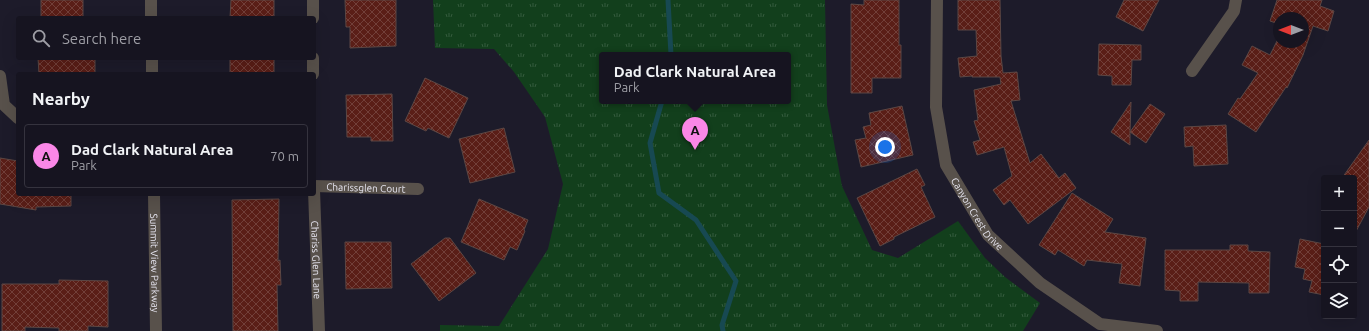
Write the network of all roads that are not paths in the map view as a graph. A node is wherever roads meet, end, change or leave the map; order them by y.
1 (151, 0) edge
2 (313, 0) edge
3 (937, 0) edge
4 (1236, 0) edge
5 (151, 16) edge
6 (313, 16) edge
7 (152, 60) edge
8 (313, 60) edge
9 (1192, 71) dead end
10 (152, 72) edge
11 (313, 72) edge
12 (0, 76) edge
13 (16, 116) edge
14 (316, 186) edge
15 (418, 189) dead end
16 (154, 196) edge
17 (314, 196) edge
18 (156, 331) edge
19 (319, 331) edge
20 (1157, 331) edge

1 - 5 street
2 - 6 street
3 - 20 street, Canyon Crest Drive
4 - 9 street
7 - 10 street
8 - 11 street
12 - 13 street
14 - 15 street, Charissglen Court
16 - 18 street, Summit View Parkway
17 - 19 street, Chariss Glen Lane

